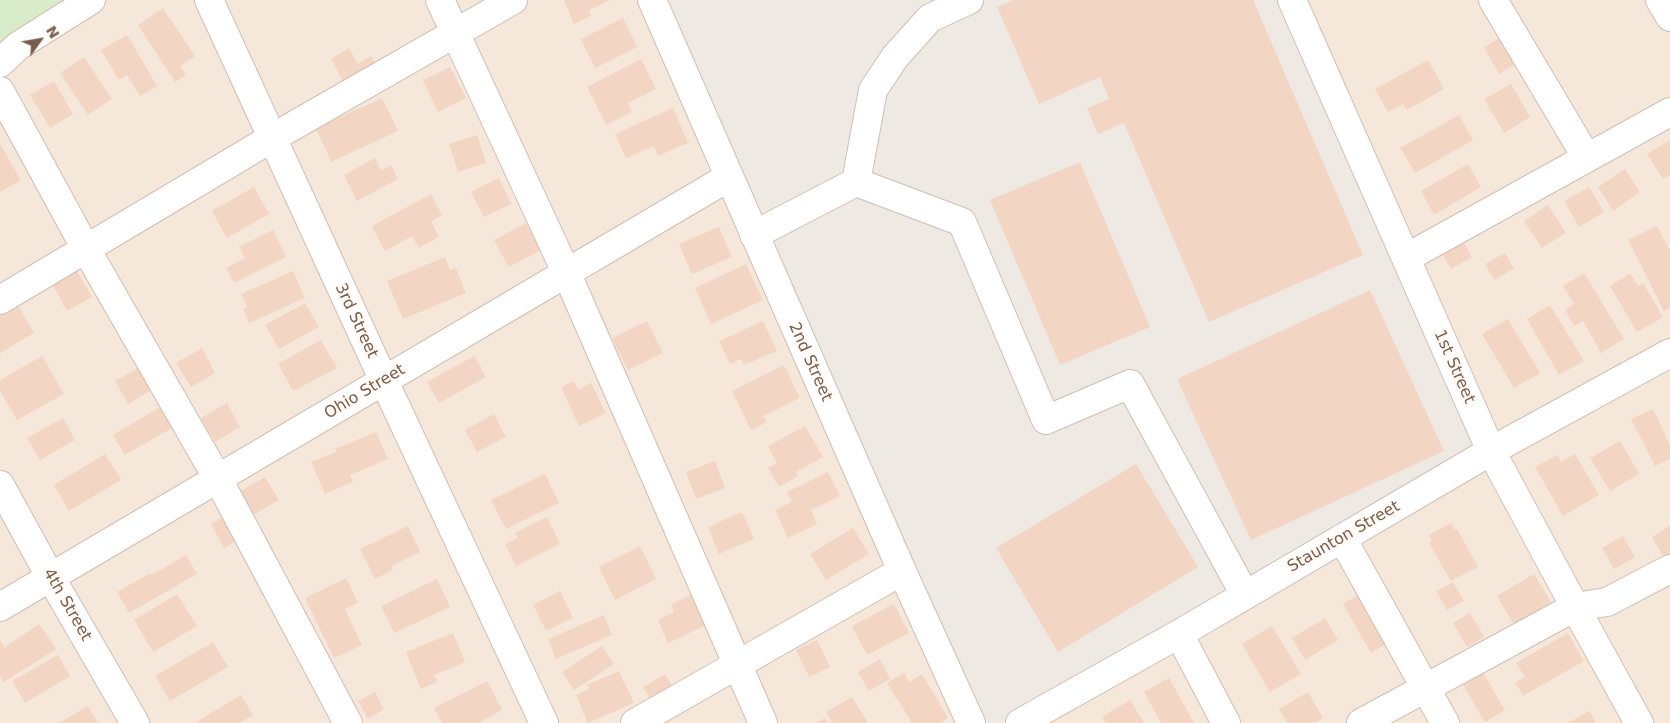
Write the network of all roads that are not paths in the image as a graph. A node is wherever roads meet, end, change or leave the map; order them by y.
1 (91, 0) edge
2 (208, 0) edge
3 (440, 0) edge
4 (513, 0) edge
5 (652, 0) edge
6 (969, 0) edge
7 (1292, 0) edge
8 (1493, 0) edge
9 (1660, 0) edge
10 (1670, 17) edge
11 (455, 34) junction
12 (0, 62) edge
13 (0, 91) edge
14 (1670, 112) edge
15 (272, 138) junction
16 (1587, 158) junction
17 (729, 177) junction
18 (856, 182) junction
19 (754, 235) junction
20 (86, 249) junction
21 (1406, 258) junction
22 (567, 274) junction
23 (0, 300) edge
24 (1670, 353) edge
25 (384, 381) junction
26 (1491, 451) junction
27 (218, 479) junction
28 (0, 485) edge
29 (1342, 538) junction
30 (1670, 569) edge
31 (902, 571) junction
32 (51, 578) junction
33 (1245, 595) junction
34 (0, 607) edge
35 (1574, 607) junction
36 (1178, 634) junction
37 (737, 664) junction
38 (1426, 688) junction
39 (1030, 721) edge
40 (135, 723) edge
41 (348, 723) edge
42 (544, 723) edge
43 (635, 723) edge
44 (763, 723) edge
45 (971, 723) edge
46 (1226, 723) edge
47 (1361, 723) edge
48 (1445, 723) edge
49 (1639, 723) edge

1 - 12 street
2 - 15 street, 3rd Street
3 - 11 street
4 - 11 street
5 - 17 street, 2nd Street
6 - 18 street
7 - 21 street, 1st Street
8 - 16 street
9 - 10 street
11 - 15 street
11 - 22 street
13 - 20 street
14 - 16 street
15 - 20 street
15 - 25 street, 3rd Street
16 - 21 street
17 - 19 street, 2nd Street
17 - 22 street, Ohio Street
18 - 19 street
18 - 33 street
19 - 31 street, 2nd Street
20 - 23 street
20 - 27 street
21 - 26 street, 1st Street
22 - 25 street, Ohio Street
22 - 37 street
24 - 26 street, Staunton Street
25 - 27 street, Ohio Street
25 - 42 street, 3rd Street
26 - 29 street, Staunton Street
26 - 35 street, 1st Street
27 - 32 street, Ohio Street
27 - 41 street
28 - 32 street, 4th Street
29 - 33 street, Staunton Street
29 - 38 street
30 - 35 street
31 - 37 street
31 - 45 street, 2nd Street
32 - 34 street, Ohio Street
32 - 40 street, 4th Street
33 - 36 street, Staunton Street
35 - 38 street
35 - 49 street, 1st Street
36 - 39 street, Staunton Street
36 - 46 street
37 - 43 street
37 - 44 street
38 - 47 street
38 - 48 street

